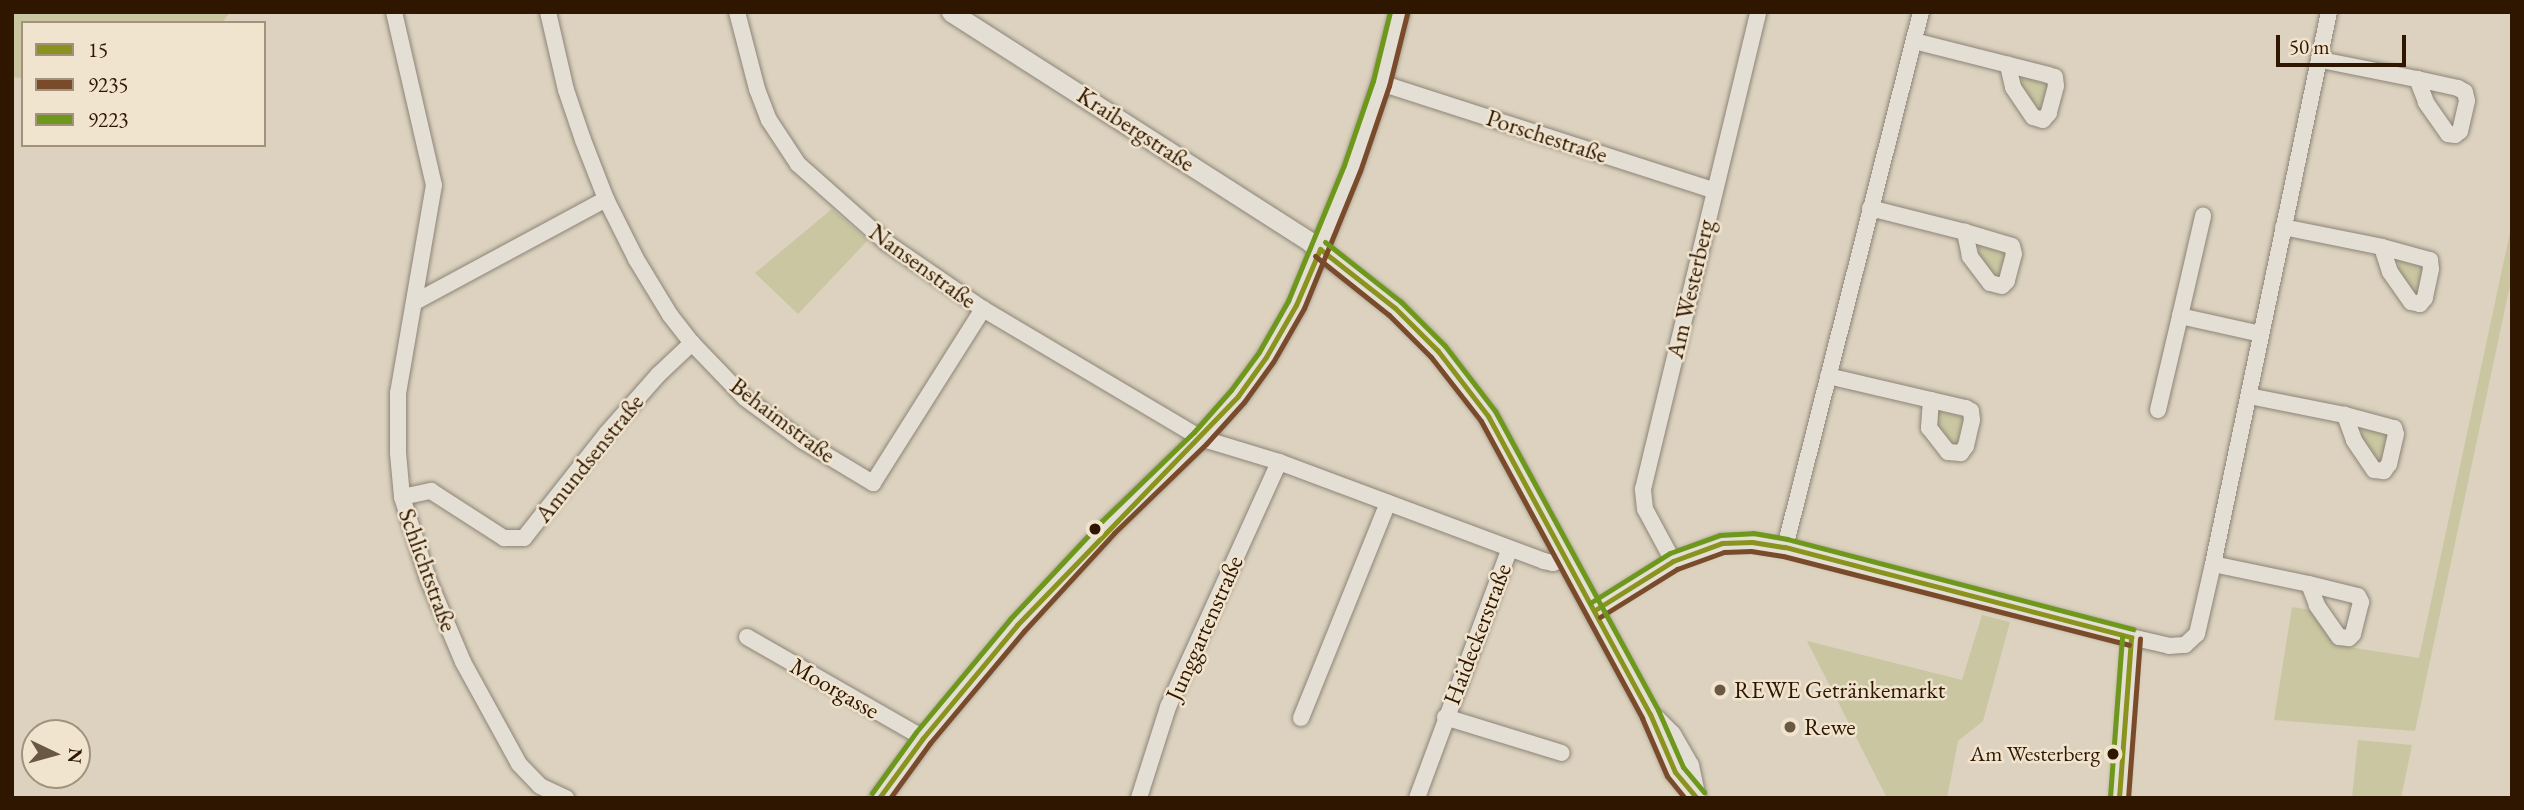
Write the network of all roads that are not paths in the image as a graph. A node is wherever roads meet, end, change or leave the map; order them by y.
1 (394, 12) edge
2 (548, 12) edge
3 (737, 12) edge
4 (951, 12) edge
5 (1399, 12) edge
6 (1758, 12) edge
7 (1921, 12) edge
8 (2329, 12) edge
9 (1914, 41) junction
10 (2321, 60) junction
11 (2008, 65) dead end
12 (2417, 79) dead end
13 (1381, 83) junction
14 (1713, 190) junction
15 (606, 199) junction
16 (1870, 208) junction
17 (2203, 216) dead end
18 (2283, 227) junction
19 (1965, 232) dead end
20 (2382, 247) dead end
21 (1320, 248) junction
22 (415, 302) junction
23 (983, 309) junction
24 (2179, 316) junction
25 (2261, 334) junction
26 (692, 343) junction
27 (1828, 376) junction
28 (2249, 396) junction
29 (1931, 400) dead end
30 (2158, 410) dead end
31 (2345, 415) dead end
32 (1200, 438) junction
33 (1279, 462) junction
34 (402, 497) junction
35 (1388, 503) junction
36 (1785, 547) junction
37 (1509, 550) junction
38 (1567, 558) junction
39 (1673, 561) junction
40 (2213, 564) junction
41 (2309, 584) dead end
42 (1595, 610) junction
43 (747, 637) dead end
44 (2131, 637) junction
45 (1445, 717) junction
46 (1301, 718) dead end
47 (923, 738) junction
48 (1562, 753) dead end
49 (1696, 797) edge
50 (566, 798) edge
51 (879, 798) edge
52 (1139, 798) edge
53 (1417, 798) edge
54 (2119, 798) edge

1 - 22 street, Schlichtstraße
2 - 15 street, Behaimstraße
3 - 23 street, Nansenstraße
4 - 21 street, Kraibergstraße
5 - 13 street
6 - 14 street, Am Westerberg
7 - 9 street
8 - 10 street
9 - 11 street
9 - 16 street
10 - 12 street
10 - 18 street
13 - 14 street, Porschestraße
13 - 21 street
14 - 39 street, Am Westerberg
15 - 22 street
15 - 26 street, Behaimstraße
16 - 19 street
16 - 27 street
17 - 24 street
18 - 20 street
18 - 25 street
21 - 32 street
21 - 38 street, Kraibergstraße
22 - 34 street, Schlichtstraße
23 - 26 street, Behaimstraße
23 - 32 street, Nansenstraße
24 - 25 street
24 - 30 street
25 - 28 street
26 - 34 street, Amundsenstraße
27 - 29 street
27 - 36 street
28 - 31 street
28 - 40 street
32 - 33 street, Nansenstraße
32 - 47 street
33 - 35 street, Nansenstraße
33 - 52 street, Junggartenstraße
34 - 50 street, Schlichtstraße
35 - 37 street, Nansenstraße
35 - 46 street
36 - 39 street
36 - 44 street
37 - 38 street, Nansenstraße
37 - 45 street, Haideckerstraße
38 - 42 street, Kraibergstraße
39 - 42 street
40 - 41 street
40 - 44 street
42 - 49 street, Kraibergstraße
43 - 47 street, Moorgasse
44 - 54 street
45 - 48 street, Haideckerstraße
45 - 53 street, Haideckerstraße
47 - 51 street

